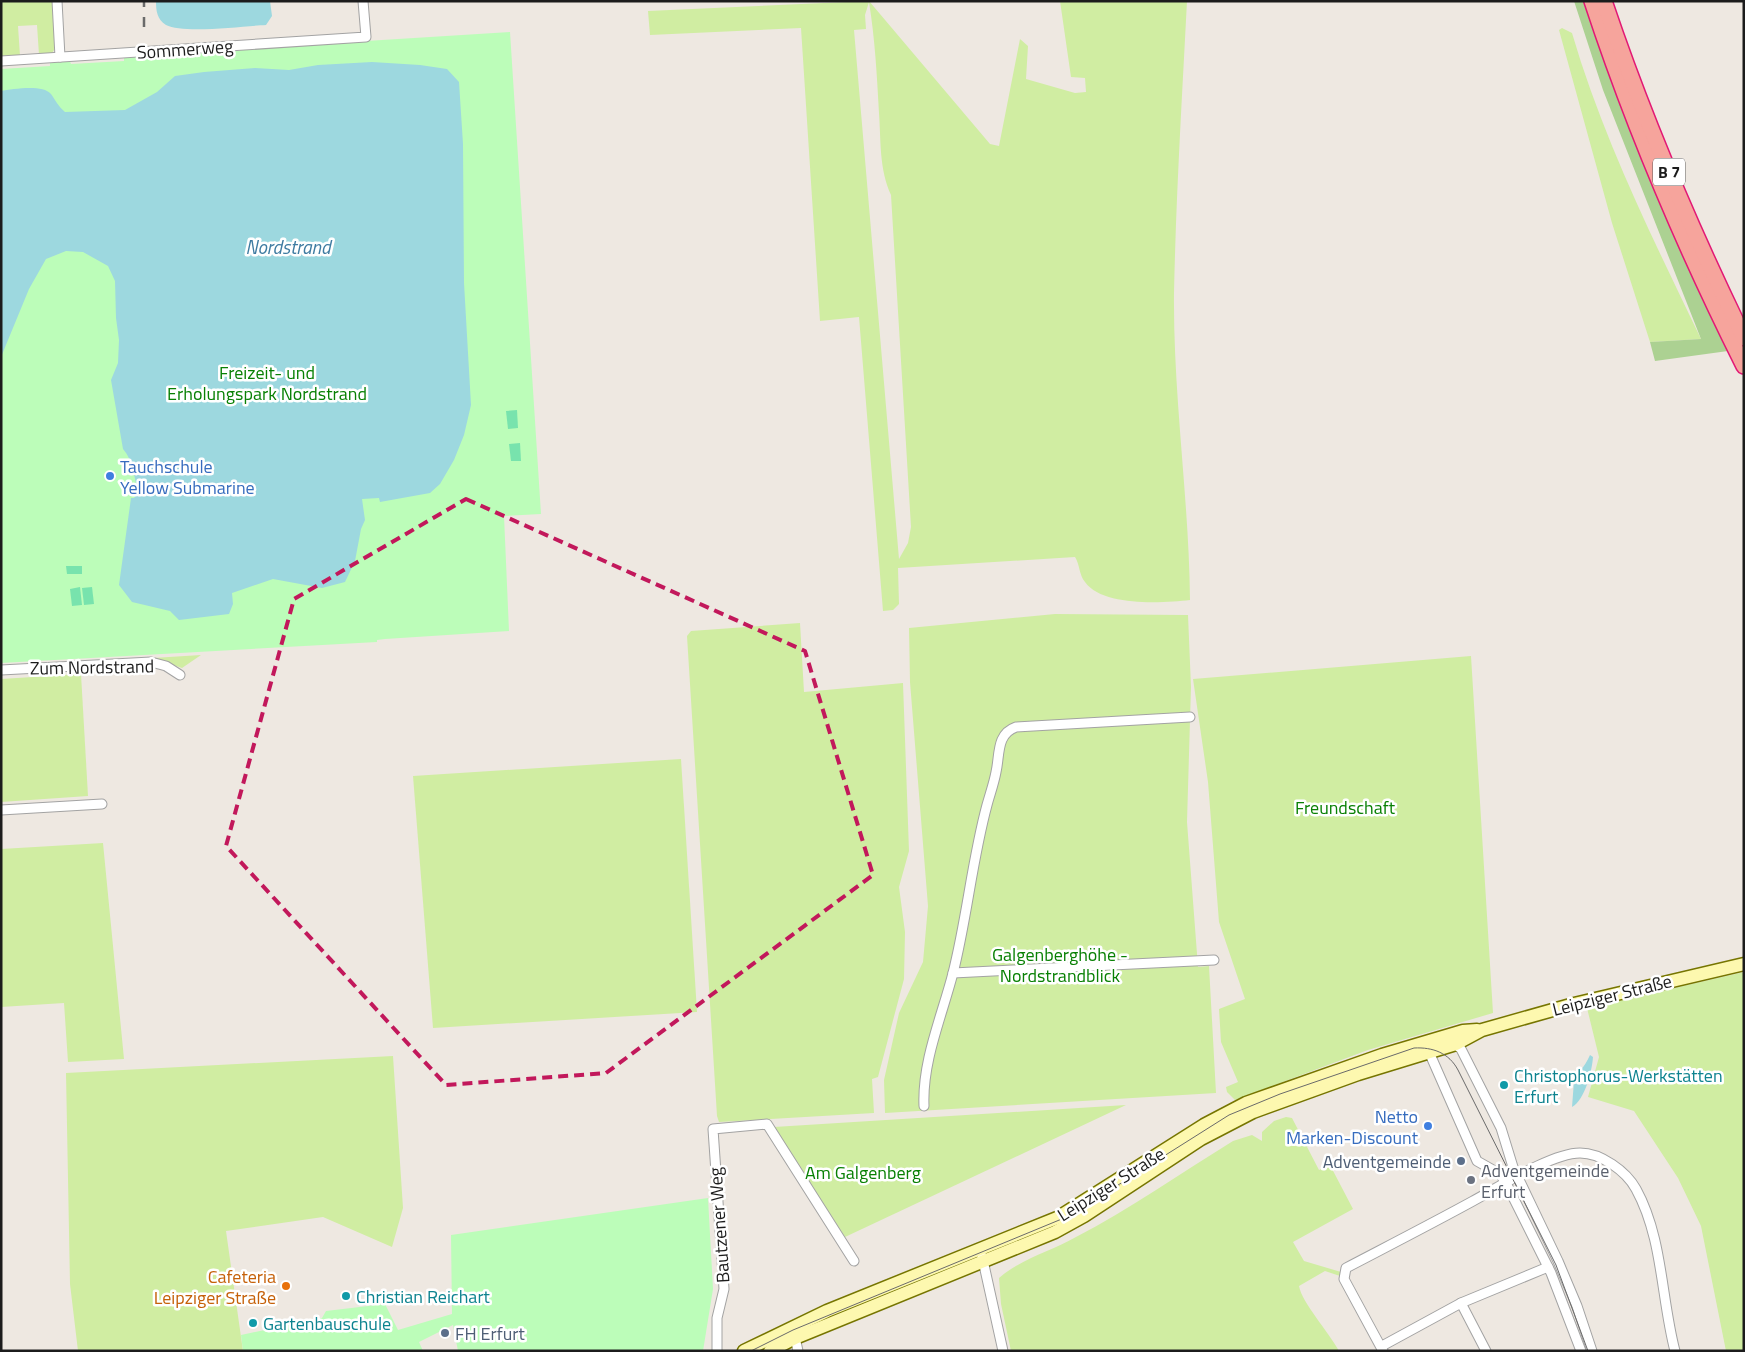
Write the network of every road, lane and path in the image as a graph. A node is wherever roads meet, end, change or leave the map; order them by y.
1 (57, 1) edge
2 (364, 1) edge
3 (1592, 1) edge
4 (1604, 1) edge
5 (60, 57) junction
6 (1, 61) edge
7 (1744, 338) edge
8 (1744, 366) edge
9 (1, 670) edge
10 (180, 676) dead end
11 (1190, 717) dead end
12 (102, 804) dead end
13 (1, 810) edge
14 (1214, 960) dead end
15 (1744, 964) edge
16 (953, 973) junction
17 (1482, 1030) junction
18 (1440, 1037) junction
19 (1456, 1044) junction
20 (1429, 1052) junction
21 (924, 1106) dead end
22 (1517, 1176) junction
23 (1506, 1183) junction
24 (982, 1254) junction
25 (854, 1261) dead end
26 (1548, 1267) junction
27 (1461, 1303) junction
28 (793, 1332) junction
29 (1382, 1348) edge
30 (717, 1351) edge
31 (744, 1351) edge
32 (770, 1351) edge
33 (798, 1351) edge
34 (1003, 1351) edge
35 (1486, 1351) edge
36 (1581, 1351) edge
37 (1592, 1351) edge
38 (1675, 1351) edge

1 - 5 street
2 - 5 street, Sommerweg
3 - 8 highway, B 7
4 - 7 highway, B 7
5 - 6 street, Sommerweg
9 - 10 street, Zum Nordstrand
11 - 16 street
12 - 13 street
14 - 16 street
15 - 17 main road, Leipziger Straße
16 - 21 street
17 - 18 main road, Leipziger Straße
17 - 19 main road, Leipziger Straße
18 - 19 street
18 - 20 street
18 - 24 main road, Leipziger Straße
19 - 20 main road, Leipziger Straße
19 - 22 street
20 - 23 street
20 - 24 main road, Leipziger Straße
22 - 23 street
22 - 37 street
22 - 38 street
23 - 26 street
23 - 29 street
24 - 28 main road, Leipziger Straße
24 - 34 street
25 - 30 street, Bautzener Weg
26 - 27 street
26 - 36 street
27 - 29 street
27 - 35 street
28 - 31 main road, Leipziger Straße
28 - 32 main road, Leipziger Straße
28 - 33 street

